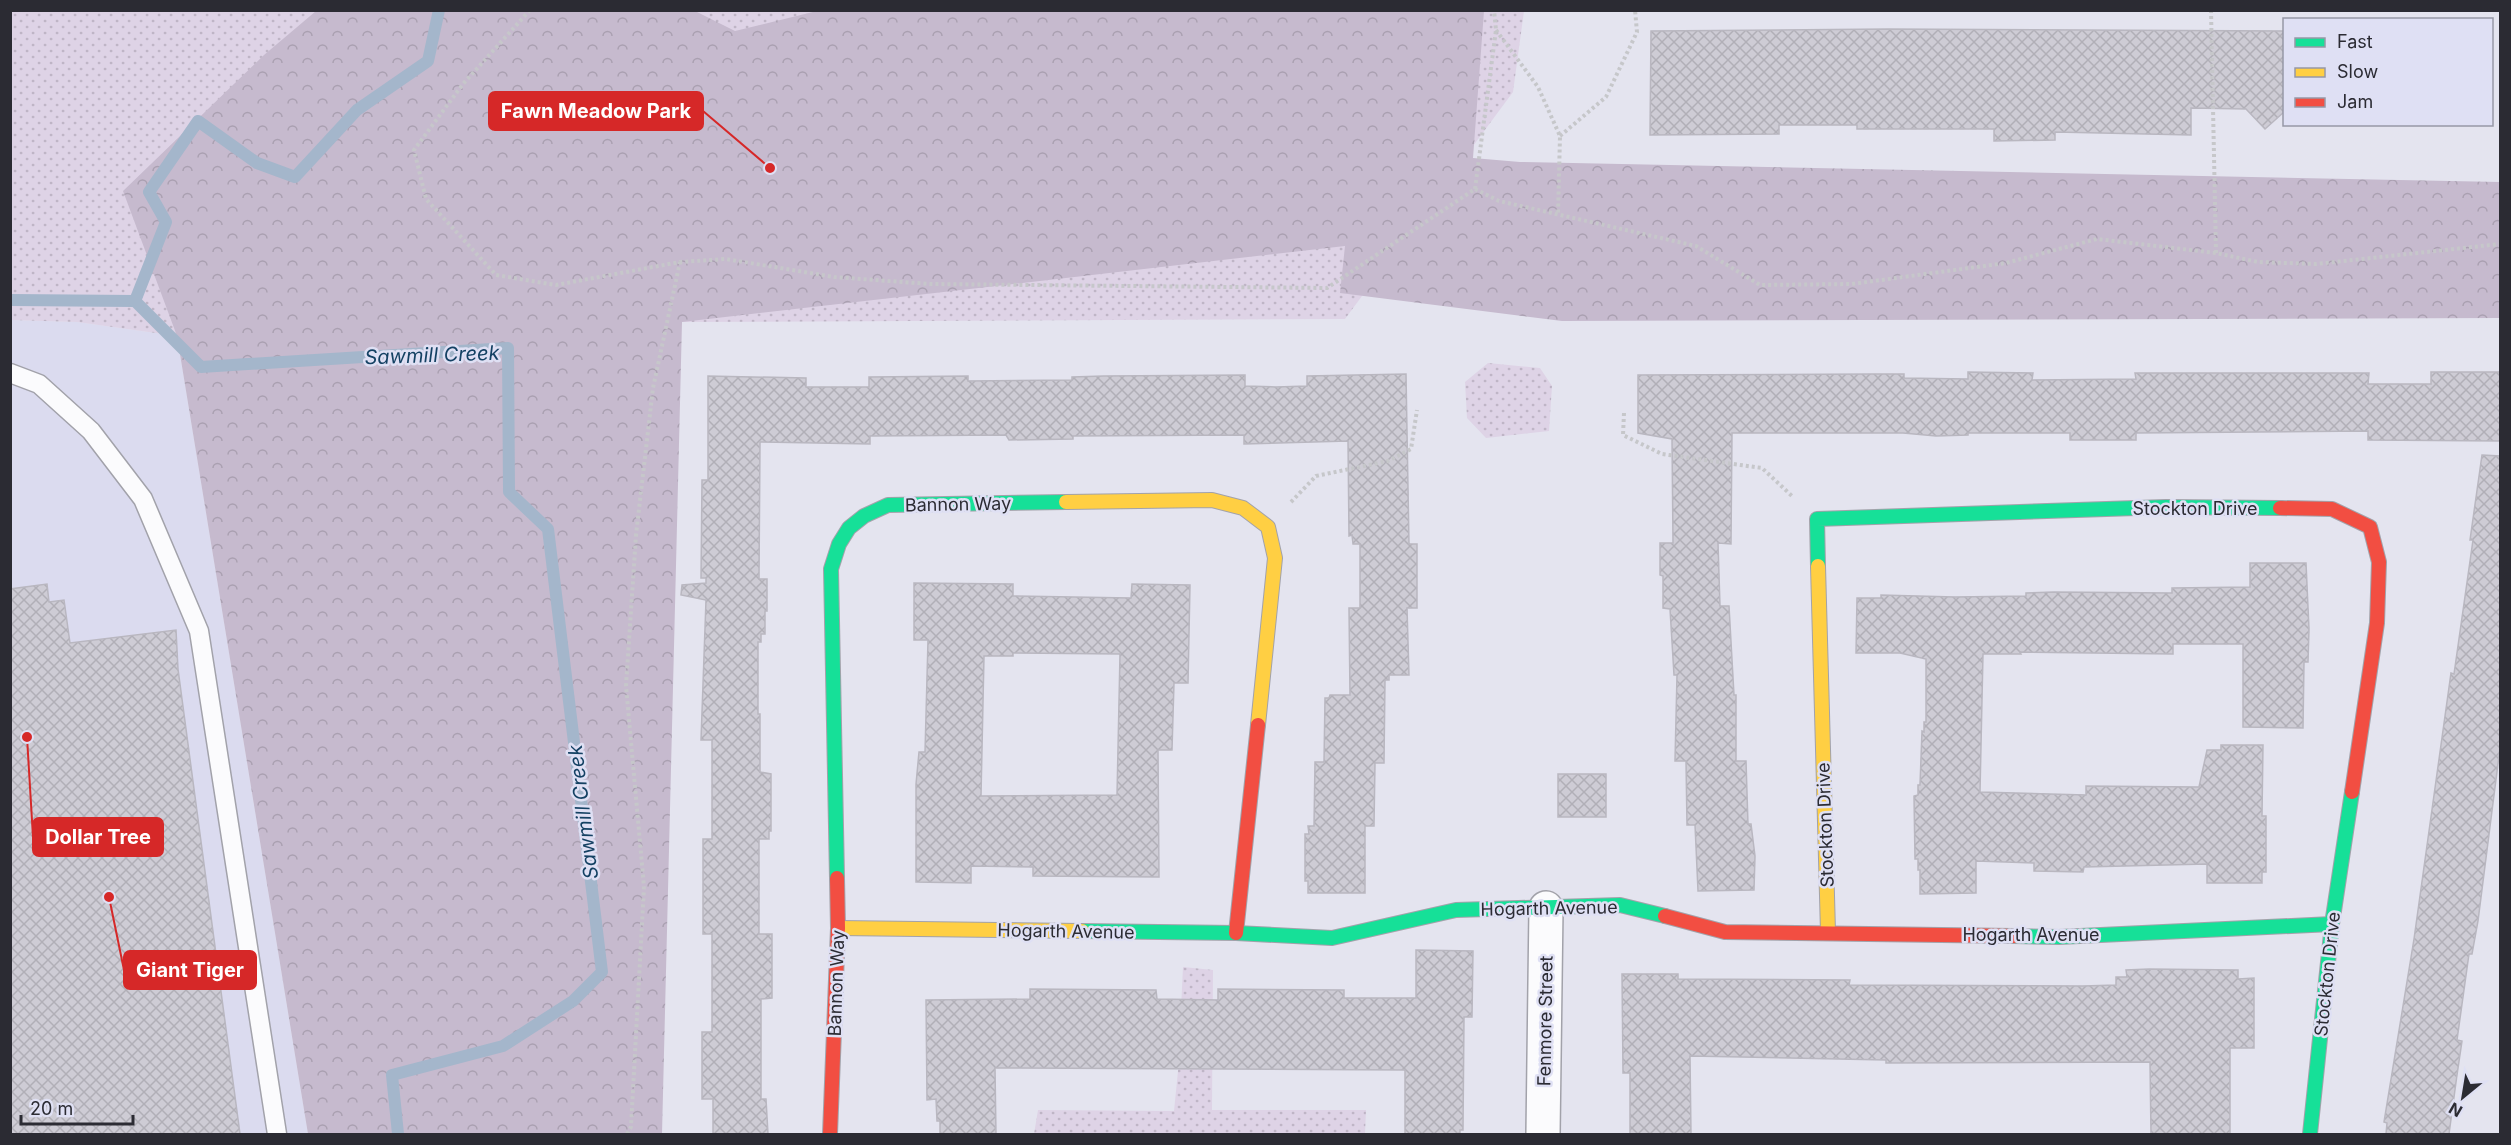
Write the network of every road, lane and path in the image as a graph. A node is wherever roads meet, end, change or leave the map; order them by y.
1 (530, 10) edge
2 (1494, 10) edge
3 (1635, 10) edge
4 (2211, 10) edge
5 (1496, 30) junction
6 (1560, 136) junction
7 (1475, 189) junction
8 (1558, 214) junction
9 (2500, 244) edge
10 (2216, 253) junction
11 (680, 262) junction
12 (10, 373) edge
13 (1418, 410) dead end
14 (1624, 413) dead end
15 (1817, 519) junction
16 (1268, 527) junction
17 (1546, 908) junction
18 (2332, 924) junction
19 (838, 928) junction
20 (1828, 932) junction
21 (1236, 933) junction
22 (277, 1134) edge
23 (627, 1134) edge
24 (830, 1134) edge
25 (1544, 1134) edge
26 (2310, 1134) edge

1 - 11 path
2 - 5 path
3 - 6 path
4 - 10 path
5 - 6 path
5 - 7 path
6 - 8 path
7 - 8 path
7 - 11 path
8 - 10 path
9 - 10 path
11 - 23 path
12 - 22 lane
13 - 16 path
14 - 15 path
15 - 18 street, Stockton Drive
15 - 20 street, Stockton Drive
16 - 19 street, Bannon Way
16 - 21 street
17 - 20 street, Hogarth Avenue
17 - 21 street, Hogarth Avenue
17 - 25 street, Fenmore Street
18 - 20 street, Hogarth Avenue
18 - 26 street, Stockton Drive
19 - 21 street, Hogarth Avenue
19 - 24 street, Bannon Way

